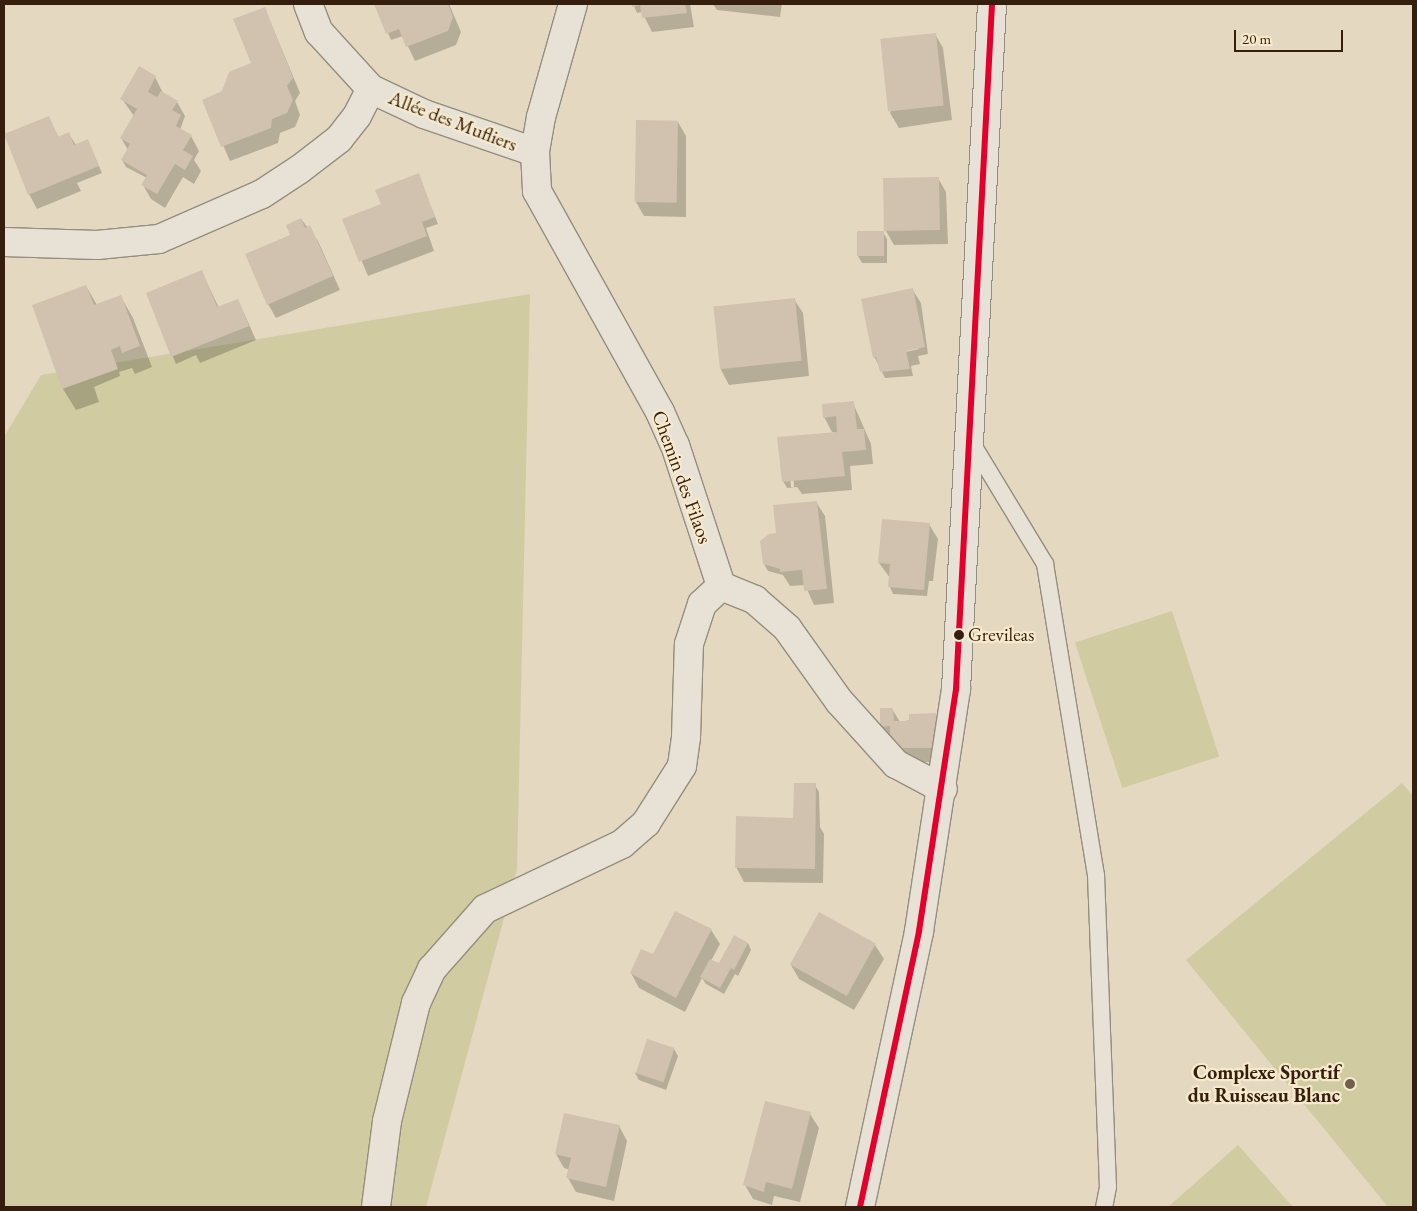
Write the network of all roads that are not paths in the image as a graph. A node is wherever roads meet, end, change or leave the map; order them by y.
1 (308, 4) edge
2 (573, 4) edge
3 (992, 4) edge
4 (371, 89) junction
5 (535, 152) junction
6 (4, 242) edge
7 (970, 440) junction
8 (721, 586) junction
9 (943, 789) junction
10 (376, 1207) edge
11 (860, 1207) edge
12 (1104, 1207) edge

1 - 4 street, Allée des Mufliers
2 - 5 street, Chemin des Filaos
3 - 7 street
4 - 5 street, Allée des Mufliers
4 - 6 street, Allée des Mufliers
5 - 8 street, Chemin des Filaos
7 - 9 street
7 - 12 lane
8 - 9 street
8 - 10 street
9 - 11 street

